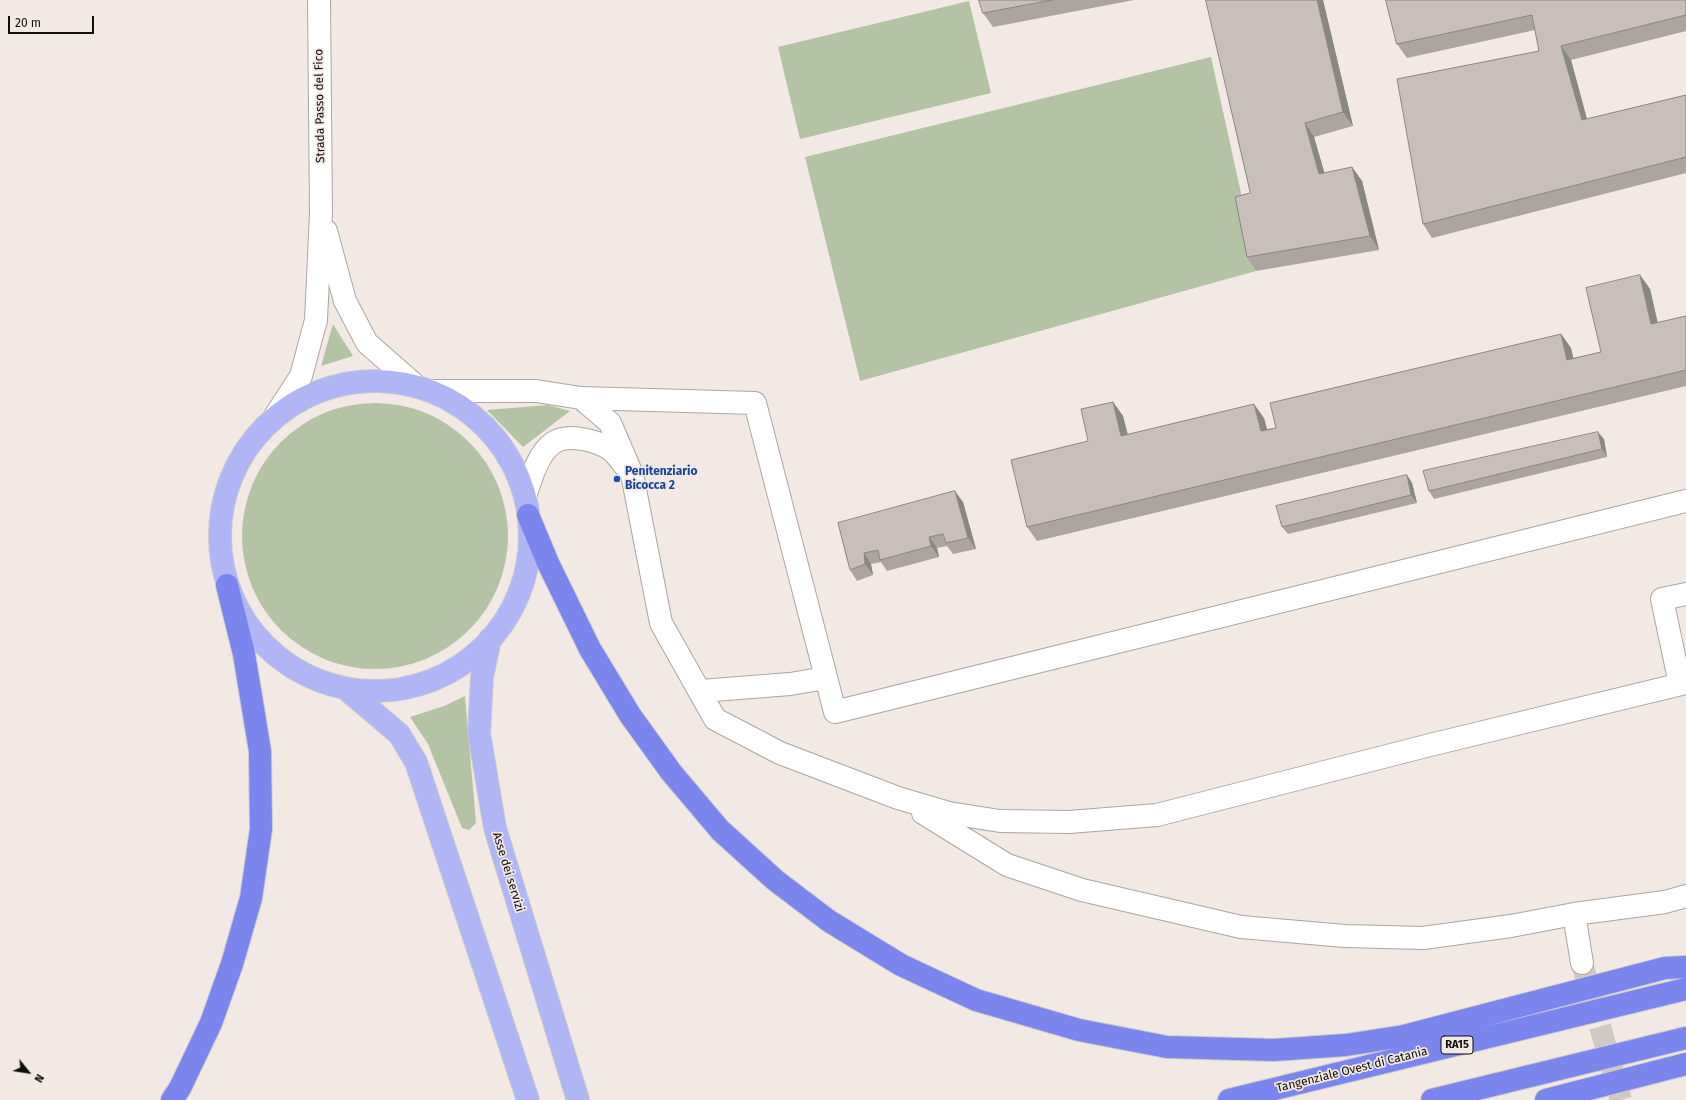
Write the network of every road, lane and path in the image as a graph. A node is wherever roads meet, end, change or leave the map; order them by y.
1 (319, 0) edge
2 (321, 213) junction
3 (423, 388) junction
4 (581, 398) junction
5 (275, 416) junction
6 (632, 474) junction
7 (1686, 501) edge
8 (526, 506) junction
9 (227, 585) junction
10 (1686, 594) edge
11 (490, 639) junction
12 (826, 678) junction
13 (1683, 684) edge
14 (345, 688) junction
15 (701, 691) junction
16 (898, 798) junction
17 (1686, 896) edge
18 (1574, 914) junction
19 (1582, 963) tunnel mouth
20 (1686, 967) edge
21 (1686, 989) edge
22 (1686, 1038) edge
23 (1686, 1064) edge
24 (172, 1100) edge
25 (528, 1100) edge
26 (578, 1100) edge
27 (1229, 1100) edge
28 (1432, 1100) edge
29 (1546, 1100) edge

1 - 2 street, Strada Passo del Fico
2 - 3 street
2 - 5 street
3 - 4 street
3 - 5 main road
3 - 8 main road
4 - 6 street
4 - 12 street
5 - 9 main road
6 - 8 street
6 - 15 street
7 - 12 street
8 - 11 main road
8 - 20 highway
9 - 14 main road
9 - 24 highway
10 - 13 street
11 - 14 main road
11 - 26 main road, Asse dei servizi
12 - 15 street
13 - 16 street
14 - 25 main road
15 - 16 street
16 - 18 street
17 - 18 street
18 - 19 street
21 - 27 highway, Tangenziale Ovest di Catania / RA15
22 - 28 highway
23 - 29 highway

